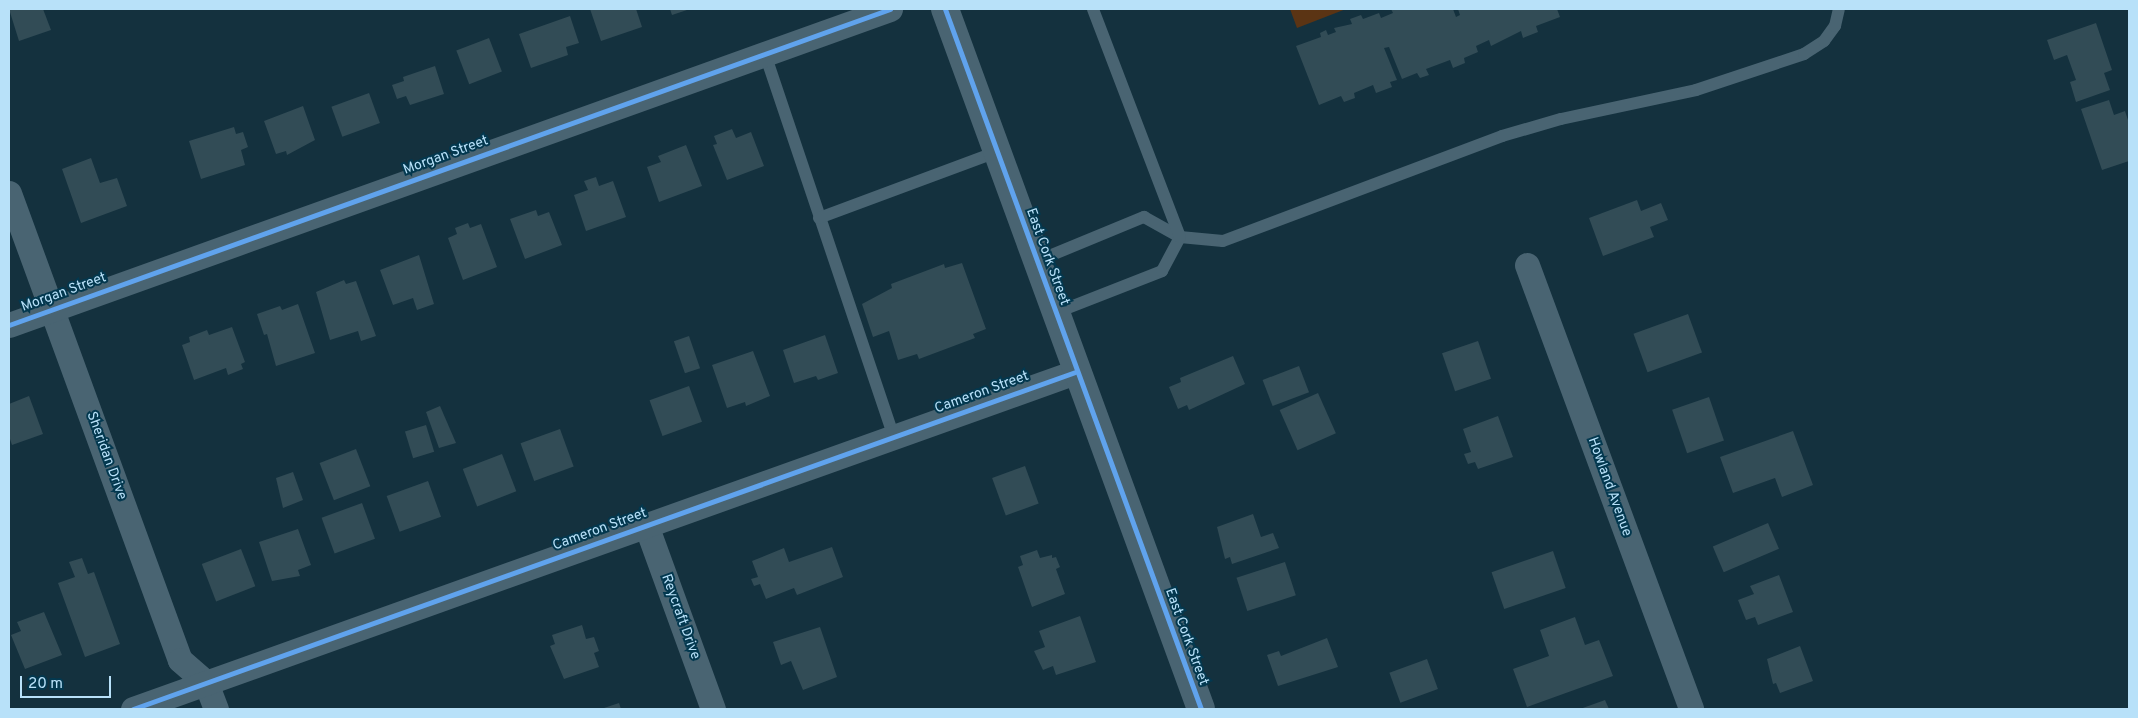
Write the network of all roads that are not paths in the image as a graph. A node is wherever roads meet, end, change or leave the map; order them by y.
1 (890, 9) edge
2 (945, 9) edge
3 (1093, 9) edge
4 (1839, 9) edge
5 (765, 54) junction
6 (996, 152) junction
7 (9, 193) edge
8 (819, 218) junction
9 (1180, 237) junction
10 (1037, 261) junction
11 (1526, 265) dead end
12 (52, 309) junction
13 (1055, 312) junction
14 (9, 325) edge
15 (1075, 372) junction
16 (894, 437) junction
17 (646, 525) junction
18 (206, 683) junction
19 (133, 709) edge
20 (216, 709) edge
21 (713, 709) edge
22 (1201, 709) edge
23 (1691, 709) edge

1 - 5 street, Morgan Street
2 - 6 street, East Cork Street
3 - 9 lane
4 - 9 lane
5 - 8 lane
5 - 12 street, Morgan Street
6 - 8 lane
6 - 10 street, East Cork Street
7 - 12 street, Sheridan Drive
8 - 16 lane
9 - 10 lane
9 - 13 lane
10 - 13 street, East Cork Street
11 - 23 street, Howland Avenue
12 - 14 street, Morgan Street
12 - 18 street, Sheridan Drive
13 - 15 street, East Cork Street
15 - 16 street, Cameron Street
15 - 22 street, East Cork Street
16 - 17 street, Cameron Street
17 - 18 street, Cameron Street
17 - 21 street, Reycraft Drive
18 - 19 street, Cameron Street
18 - 20 street, Sheridan Drive

